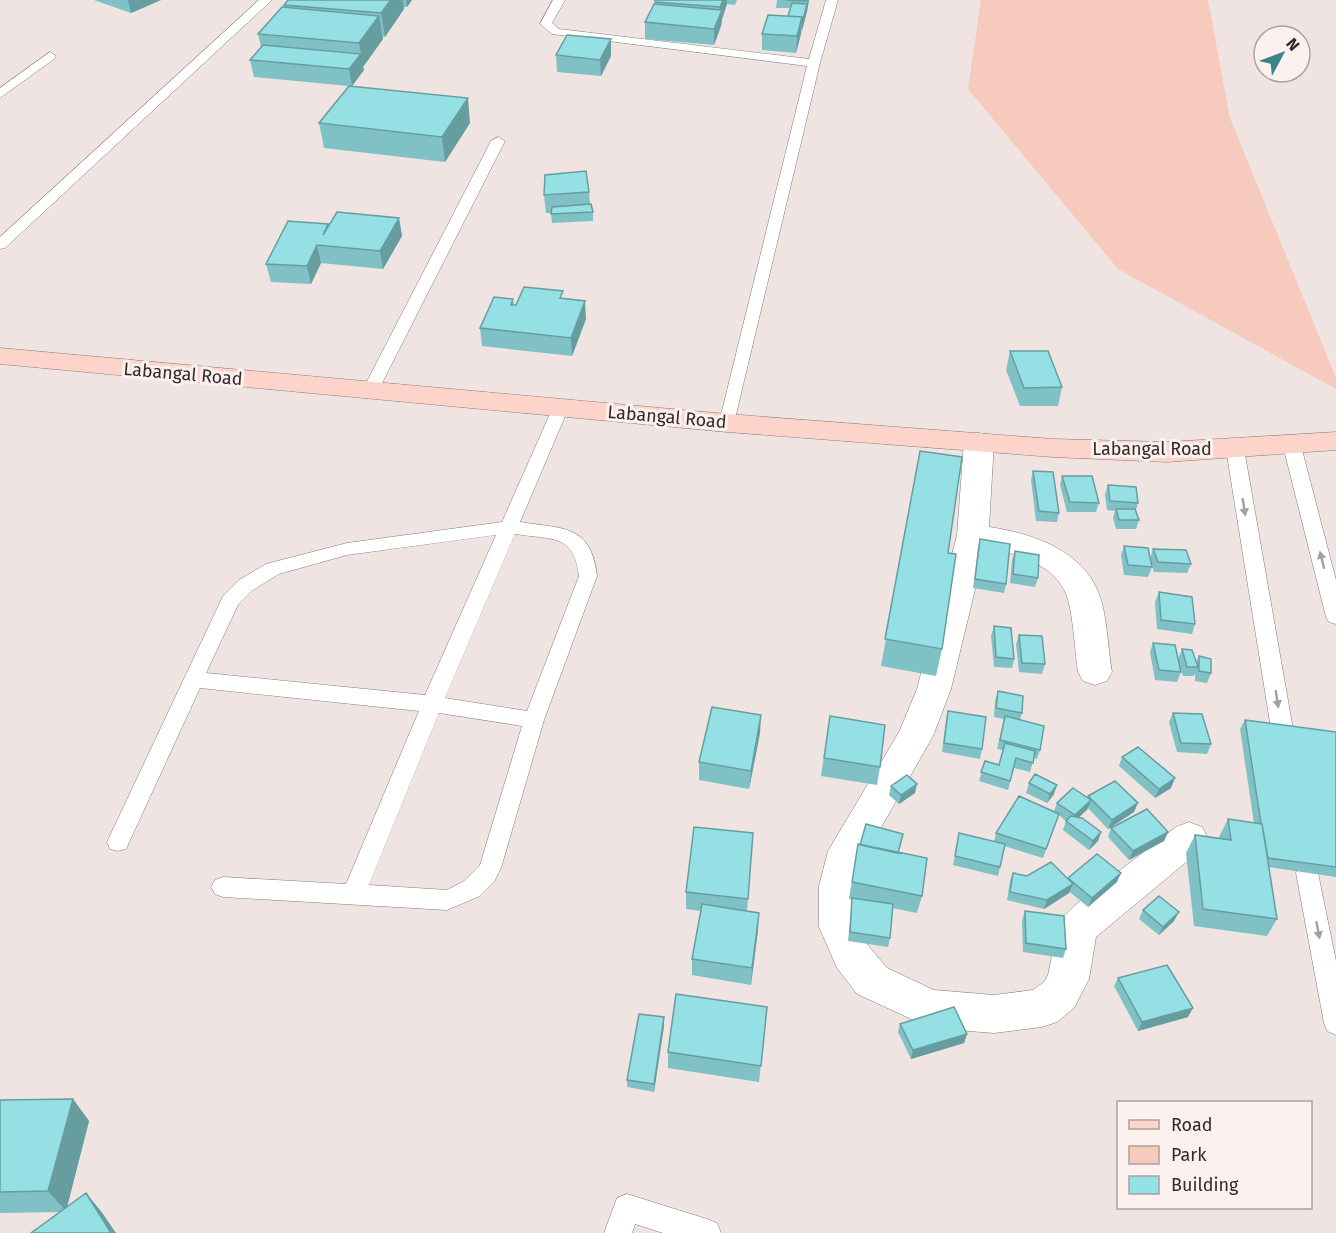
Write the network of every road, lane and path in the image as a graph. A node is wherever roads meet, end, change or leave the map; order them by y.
1 (266, 0) edge
2 (559, 0) edge
3 (832, 0) edge
4 (51, 56) dead end
5 (814, 63) junction
6 (0, 94) edge
7 (498, 141) dead end
8 (0, 245) edge
9 (0, 356) edge
10 (370, 392) junction
11 (561, 407) junction
12 (727, 423) junction
13 (1336, 441) edge
14 (979, 442) junction
15 (1292, 446) junction
16 (1235, 449) junction
17 (509, 527) junction
18 (973, 535) junction
19 (1336, 617) edge
20 (1095, 672) dead end
21 (194, 680) junction
22 (432, 704) junction
23 (534, 720) junction
24 (1282, 735) edge
25 (1189, 838) dead end
26 (118, 842) dead end
27 (1307, 873) edge
28 (224, 886) dead end
29 (352, 896) junction
30 (1336, 1023) edge
31 (618, 1233) edge
32 (707, 1233) edge

1 - 8 lane
2 - 5 lane
3 - 5 lane
4 - 6 lane
5 - 12 lane
7 - 10 lane
9 - 10 main road, Labangal Road
10 - 11 main road, Labangal Road
11 - 12 main road, Labangal Road
11 - 17 lane
12 - 14 main road, Labangal Road
13 - 15 main road, Labangal Road
14 - 16 main road, Labangal Road
14 - 18 street
15 - 16 main road, Labangal Road
19 -> 15 lane
16 -> 24 lane
17 - 21 lane
17 - 22 lane
17 - 23 lane
18 - 20 street
18 - 25 street
21 - 22 lane
21 - 26 lane
22 - 23 lane
22 - 29 lane
23 - 29 lane
27 -> 30 lane
28 - 29 lane
31 - 32 lane

